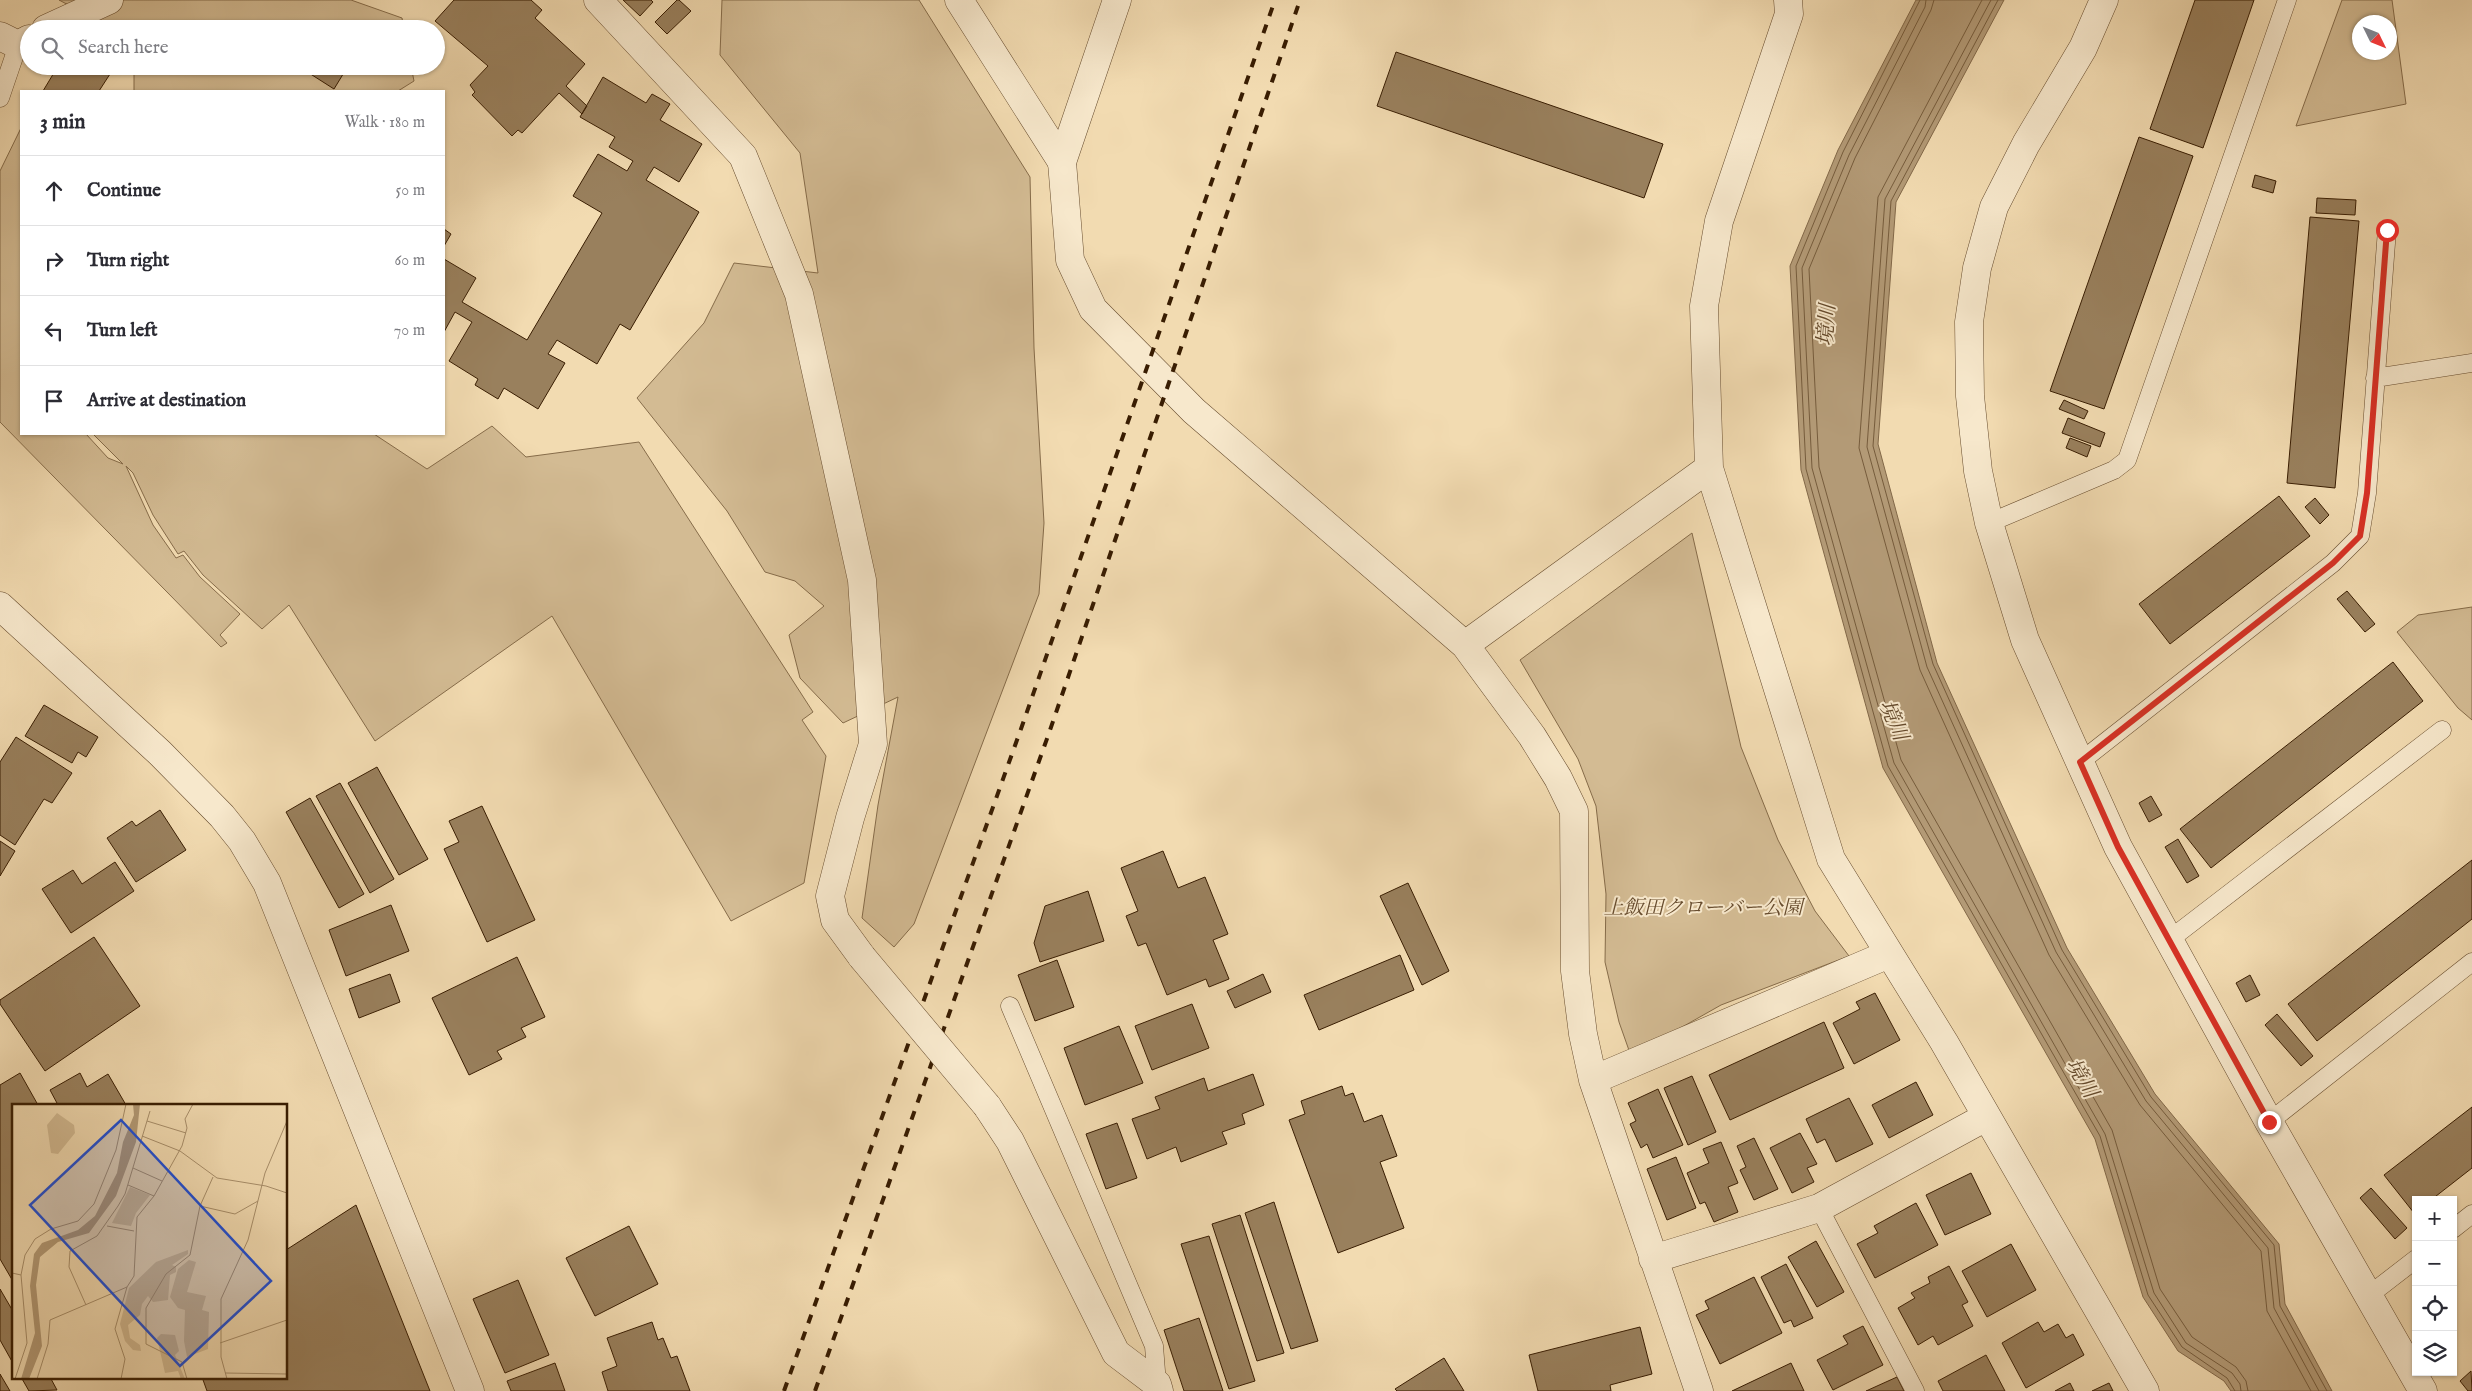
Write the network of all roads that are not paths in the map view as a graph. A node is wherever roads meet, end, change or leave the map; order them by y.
1 (109, 0) edge
2 (598, 0) edge
3 (960, 0) edge
4 (1117, 0) edge
5 (1788, 0) edge
6 (2104, 0) edge
7 (2287, 0) edge
8 (66, 20) edge
9 (15, 40) edge
10 (0, 98) edge
11 (1062, 162) junction
12 (2387, 230) dead end
13 (2472, 363) edge
14 (2375, 378) junction
15 (1709, 468) junction
16 (1989, 523) junction
17 (0, 606) edge
18 (1465, 646) junction
19 (2442, 730) dead end
20 (2080, 762) junction
21 (2169, 940) junction
22 (1889, 954) junction
23 (2472, 962) edge
24 (1010, 1006) dead end
25 (1593, 1080) junction
26 (1986, 1117) junction
27 (2269, 1122) junction
28 (1819, 1208) junction
29 (2472, 1214) edge
30 (2457, 1226) edge
31 (1654, 1259) junction
32 (2412, 1262) edge
33 (2368, 1296) junction
34 (1154, 1389) edge
35 (470, 1391) edge
36 (1699, 1391) edge
37 (1915, 1391) edge
38 (2145, 1391) edge
39 (2423, 1391) edge

1 - 8 street
2 - 34 street, bridge
3 - 11 street
4 - 11 street
5 - 15 street
6 - 16 street
7 - 16 lane
9 - 10 lane
11 - 18 street
12 - 14 lane
13 - 14 lane
14 - 20 lane
15 - 18 street
15 - 22 street
16 - 20 street
17 - 35 street
18 - 25 street
19 - 21 lane
20 - 21 street
21 - 27 street
22 - 25 street
22 - 26 street
23 - 27 lane
24 - 34 lane
25 - 31 street
26 - 28 street
26 - 38 street
27 - 33 street
28 - 31 street
28 - 37 lane
29 - 30 lane
31 - 36 street
32 - 33 lane
33 - 39 street

